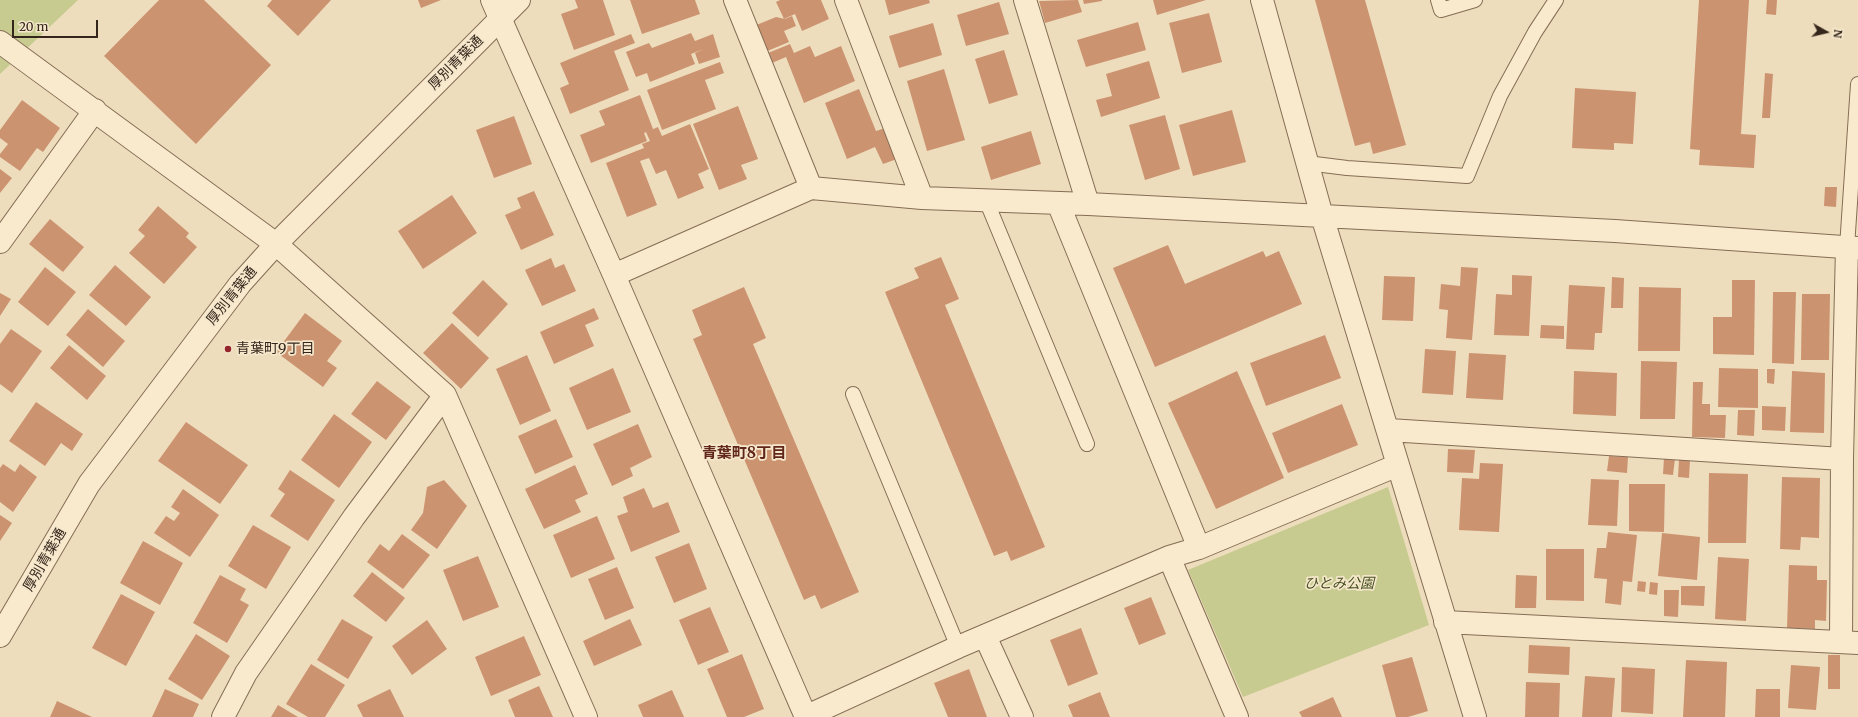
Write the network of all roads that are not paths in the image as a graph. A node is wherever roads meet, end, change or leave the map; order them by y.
1 (519, 0) edge
2 (735, 0) edge
3 (846, 0) edge
4 (1025, 0) edge
5 (1262, 0) edge
6 (1438, 0) edge
7 (1475, 0) edge
8 (1556, 0) edge
9 (496, 10) edge
10 (0, 42) edge
11 (1858, 84) edge
12 (95, 110) junction
13 (1307, 163) junction
14 (811, 188) junction
15 (922, 198) junction
16 (986, 200) junction
17 (1058, 203) junction
18 (1088, 204) junction
19 (1322, 216) junction
20 (0, 242) edge
21 (276, 244) junction
22 (1853, 248) edge
23 (614, 275) junction
24 (853, 394) dead end
25 (445, 395) junction
26 (1389, 430) junction
27 (1087, 444) dead end
28 (1842, 459) junction
29 (1398, 465) junction
30 (1199, 548) junction
31 (1169, 557) junction
32 (1445, 622) junction
33 (0, 636) edge
34 (985, 636) junction
35 (1849, 643) edge
36 (958, 647) junction
37 (224, 717) edge
38 (586, 717) edge
39 (806, 717) edge
40 (1022, 717) edge
41 (1237, 717) edge
42 (1475, 717) edge

1 - 9 street, 厚別青葉通
2 - 14 street
3 - 15 street
4 - 18 street
5 - 13 street
6 - 7 lane
8 - 13 lane
9 - 21 street, 厚別青葉通
9 - 23 street
10 - 12 street
11 - 22 lane
12 - 20 street
12 - 21 street
13 - 19 street
14 - 15 street
14 - 23 street
15 - 16 street
16 - 17 street
16 - 27 lane
17 - 18 street
17 - 30 street
18 - 19 street
19 - 22 street
19 - 26 street
21 - 25 street
21 - 33 street, 厚別青葉通
22 - 28 street
23 - 39 street
24 - 36 lane
25 - 37 street
25 - 38 street
26 - 28 street
26 - 29 street
28 - 35 street
29 - 30 street
29 - 32 street
30 - 31 street
31 - 34 street
31 - 41 street
32 - 35 street
32 - 42 street
34 - 36 street
34 - 40 street
36 - 39 street

